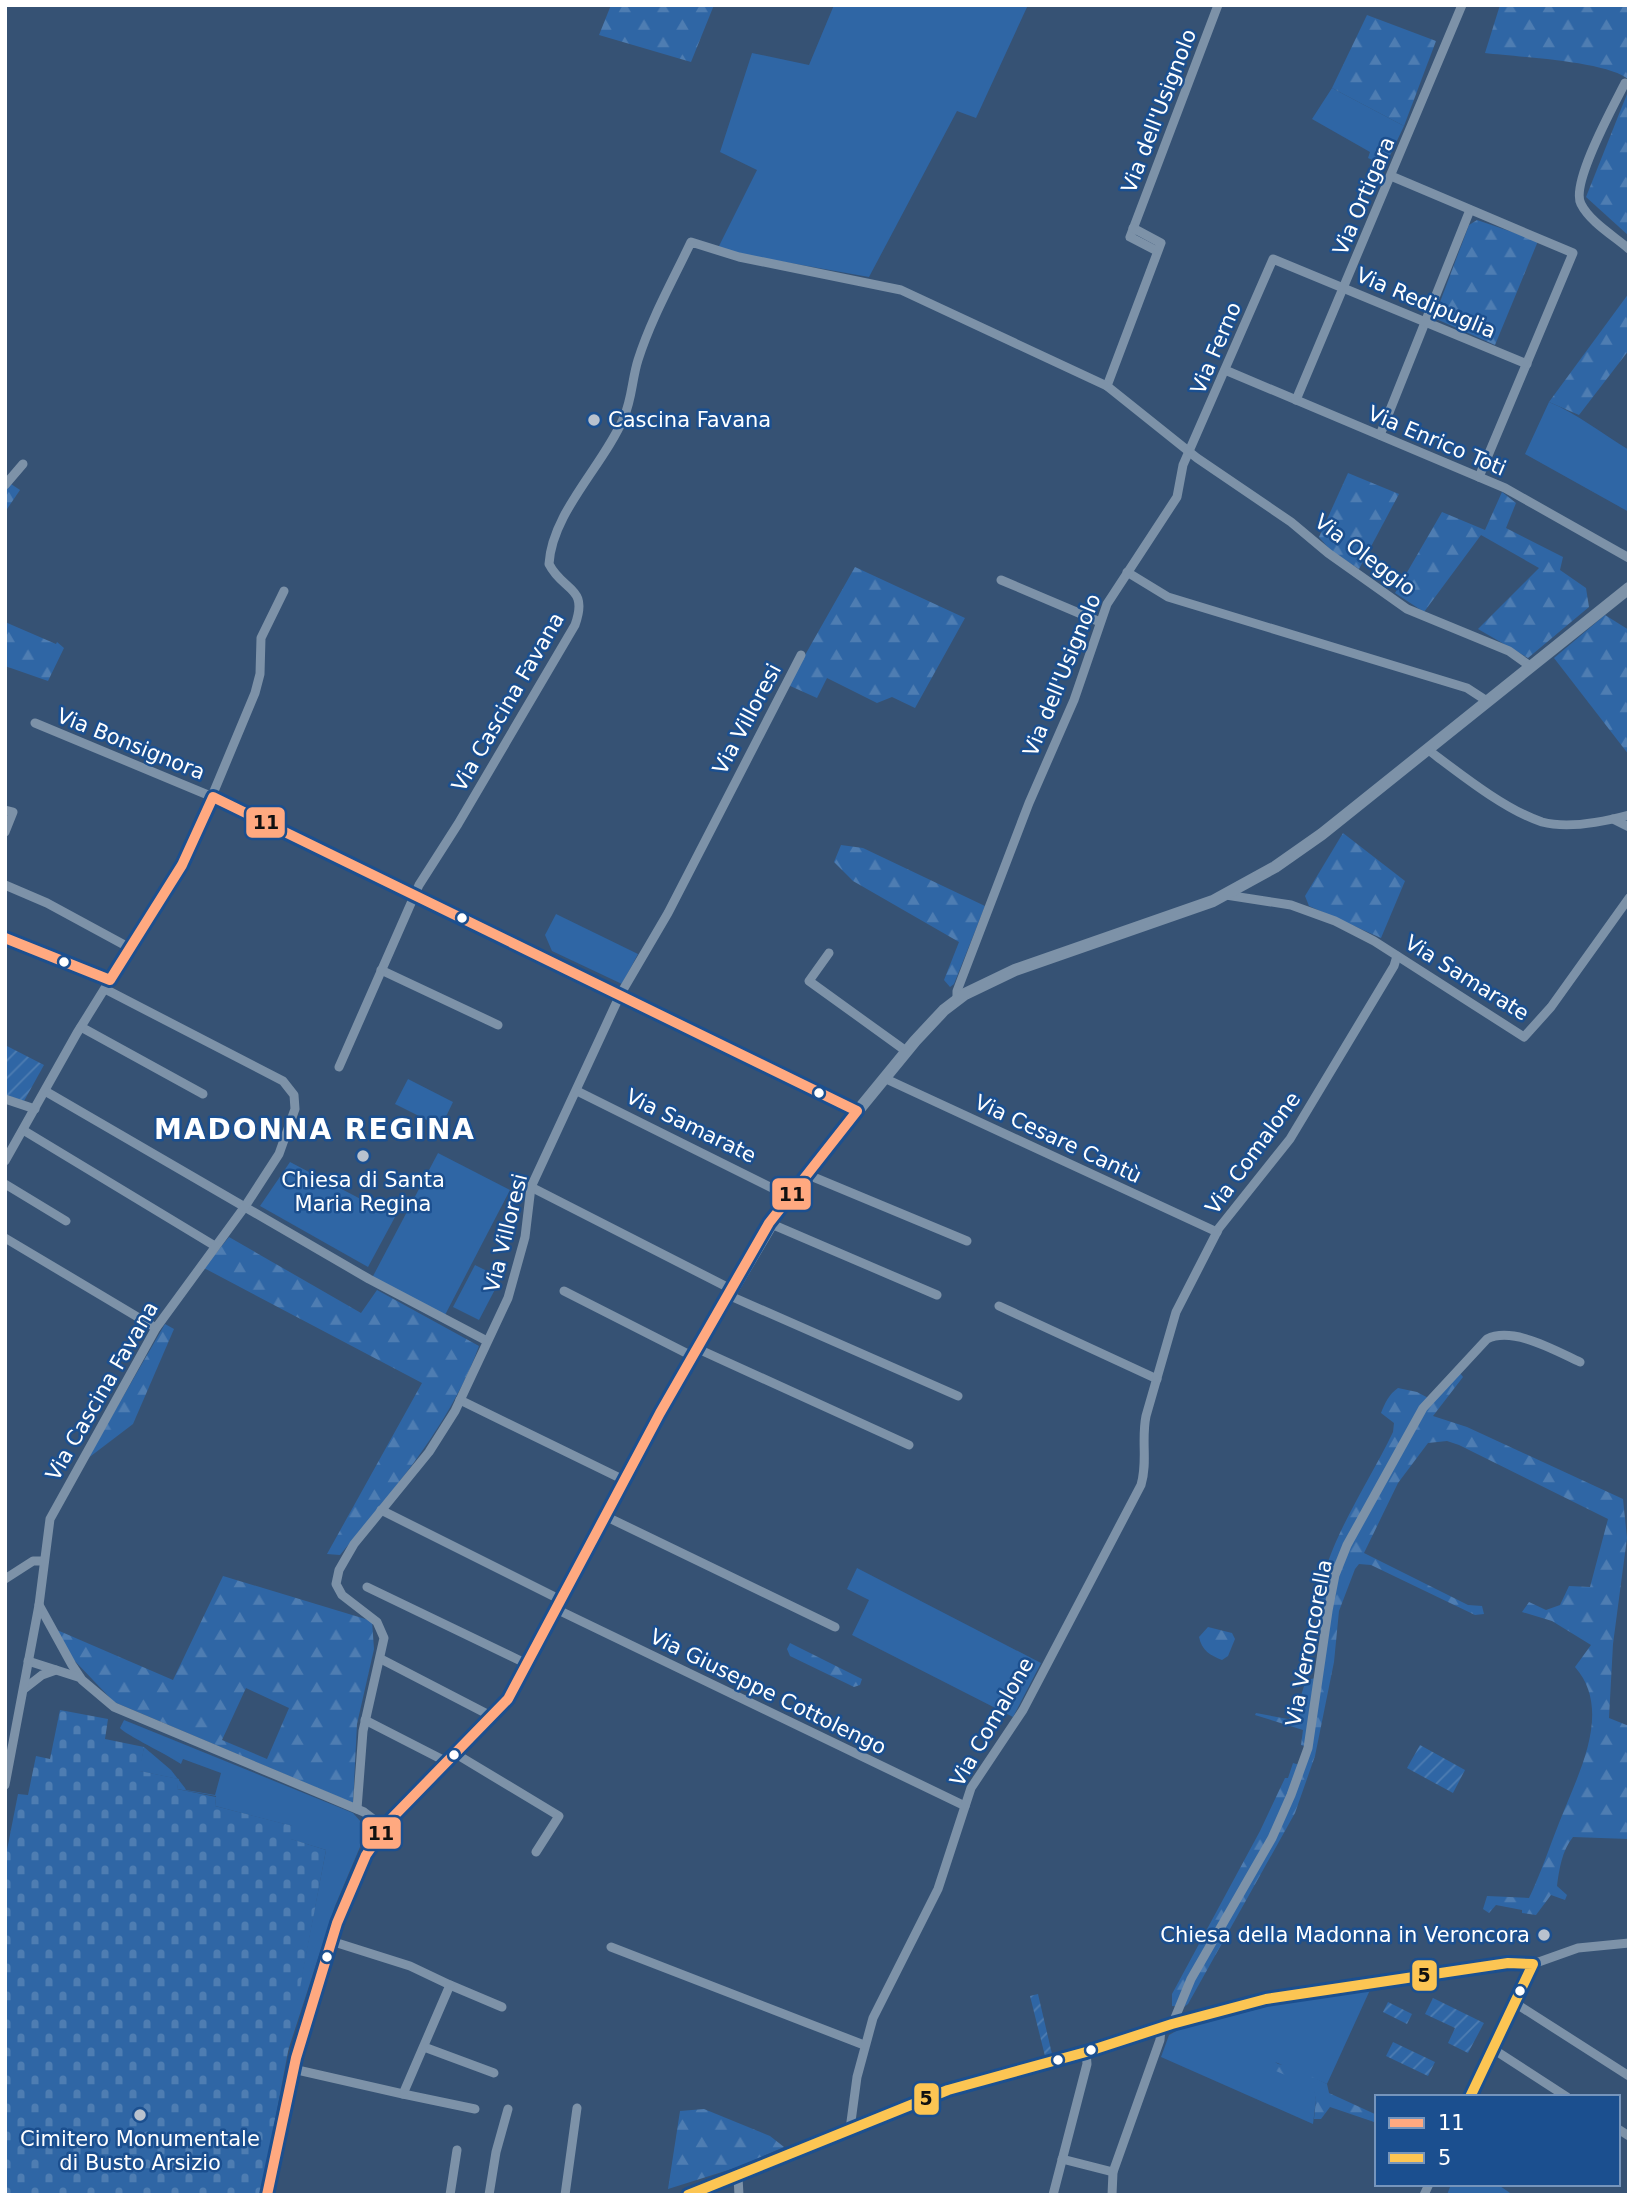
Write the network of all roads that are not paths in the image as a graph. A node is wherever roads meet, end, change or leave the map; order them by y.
1 (1218, 5) edge
2 (1462, 5) edge
3 (1625, 83) dead end
4 (1391, 176) junction
5 (1470, 210) junction
6 (1629, 249) edge
7 (1273, 259) joint
8 (1344, 287) junction
9 (1426, 322) junction
10 (1527, 364) junction
11 (1225, 370) junction
12 (1107, 386) junction
13 (1296, 400) junction
14 (1380, 435) junction
15 (1190, 450) junction
16 (23, 464) dead end
17 (1479, 477) junction
18 (5, 485) edge
19 (1629, 558) edge
20 (1127, 572) junction
21 (1002, 580) dead end
22 (1629, 588) edge
23 (284, 591) dead end
24 (1100, 622) junction
25 (801, 655) dead end
26 (1530, 666) junction
27 (1487, 701) junction
28 (35, 723) dead end
29 (1427, 749) junction
30 (212, 797) junction
31 (5, 810) edge
32 (1629, 815) edge
33 (1613, 819) junction
34 (1629, 827) edge
35 (5, 832) edge
36 (5, 885) edge
37 (1226, 895) junction
38 (415, 896) junction
39 (1629, 898) edge
40 (5, 938) edge
41 (130, 948) junction
42 (829, 954) dead end
43 (1397, 956) junction
44 (381, 970) junction
45 (108, 984) junction
46 (620, 995) junction
47 (957, 1000) junction
48 (498, 1025) dead end
49 (81, 1027) junction
50 (906, 1051) junction
51 (339, 1067) dead end
52 (884, 1079) junction
53 (45, 1091) junction
54 (577, 1091) junction
55 (203, 1094) dead end
56 (5, 1099) edge
57 (35, 1109) junction
58 (857, 1111) junction
59 (23, 1130) junction
60 (5, 1161) edge
61 (806, 1174) junction
62 (5, 1184) edge
63 (531, 1187) junction
64 (788, 1196) junction
65 (246, 1205) junction
66 (66, 1221) dead end
67 (769, 1223) junction
68 (1217, 1232) junction
69 (5, 1238) edge
70 (967, 1241) dead end
71 (215, 1246) junction
72 (564, 1291) dead end
73 (729, 1292) junction
74 (937, 1295) dead end
75 (999, 1306) dead end
76 (156, 1328) junction
77 (488, 1341) junction
78 (694, 1352) junction
79 (1580, 1362) dead end
80 (1157, 1379) junction
81 (958, 1396) dead end
82 (460, 1399) junction
83 (909, 1444) dead end
84 (624, 1480) junction
85 (381, 1510) junction
86 (605, 1516) junction
87 (44, 1561) junction
88 (5, 1579) edge
89 (367, 1587) dead end
90 (559, 1604) junction
91 (39, 1605) junction
92 (835, 1627) dead end
93 (381, 1659) junction
94 (28, 1661) junction
95 (527, 1664) junction
96 (59, 1670) junction
97 (82, 1679) junction
98 (23, 1690) junction
99 (493, 1717) junction
100 (365, 1720) junction
101 (452, 1758) junction
102 (5, 1785) edge
103 (965, 1806) junction
104 (357, 1810) junction
105 (384, 1827) junction
106 (536, 1852) dead end
107 (331, 1941) junction
108 (1629, 1942) edge
109 (611, 1947) dead end
110 (1532, 1964) junction
111 (450, 1985) junction
112 (1515, 2003) junction
113 (502, 2007) dead end
114 (1171, 2025) junction
115 (1161, 2028) junction
116 (864, 2045) junction
117 (424, 2047) junction
118 (1493, 2049) junction
119 (1086, 2052) junction
120 (293, 2069) junction
121 (494, 2073) dead end
122 (1629, 2076) edge
123 (403, 2094) junction
124 (1471, 2095) edge
125 (1564, 2095) edge
126 (577, 2108) dead end
127 (475, 2109) dead end
128 (508, 2109) dead end
129 (850, 2129) junction
130 (457, 2150) dead end
131 (1062, 2159) junction
132 (1113, 2172) junction
133 (738, 2177) junction
134 (267, 2195) edge
135 (450, 2195) edge
136 (489, 2195) edge
137 (565, 2195) edge
138 (687, 2195) edge
139 (739, 2195) edge
140 (1053, 2195) edge
141 (1112, 2195) edge

1 - 12 street, Via dell'Usignolo
2 - 4 street, Via Ortigara
3 - 6 street
4 - 5 street
4 - 8 street, Via Ortigara
5 - 9 street
5 - 10 street
7 - 8 street, Via Redipuglia
7 - 11 street, Via Ferno
8 - 9 street, Via Redipuglia
8 - 13 street, Via Ortigara
9 - 10 street, Via Redipuglia
9 - 14 street
10 - 17 street
11 - 13 street, Via Enrico Toti
11 - 15 street, Via Ferno
12 - 15 street
12 - 38 street, Via Cascina Favana
13 - 14 street, Via Enrico Toti
14 - 17 street, Via Enrico Toti
15 - 20 street, Via dell'Usignolo
15 - 26 street, Via Oleggio
16 - 18 street
17 - 19 street, Via Enrico Toti
20 - 24 street, Via dell'Usignolo
20 - 27 street
21 - 24 street
22 - 26 street
23 - 30 street, Via Bonsignora
24 - 47 street, Via dell'Usignolo
25 - 46 street, Via Villoresi
26 - 27 street
27 - 29 street
28 - 30 street, Via Bonsignora
29 - 33 street
29 - 37 street
30 - 38 street
30 - 41 street, Via Bonsignora
31 - 35 street
32 - 33 street
33 - 34 street
36 - 41 street
37 - 43 street, Via Samarate
37 - 47 street
38 - 44 street, Via Cascina Favana
38 - 46 street
39 - 43 street, Via Samarate
40 - 45 street
41 - 45 street, Via Bonsignora
42 - 50 street
43 - 68 street, Via Comalone
44 - 48 street
44 - 51 street, Via Cascina Favana
45 - 49 street, Via Bonsignora
45 - 65 street, Via Cascina Favana
46 - 54 street, Via Villoresi
46 - 58 street
47 - 50 street
49 - 53 street, Via Bonsignora
49 - 55 street
50 - 52 street
52 - 58 street
52 - 68 street, Via Cesare Cantù
53 - 57 street, Via Bonsignora
53 - 65 street
54 - 63 street, Via Villoresi
54 - 64 street, Via Samarate
56 - 57 street
57 - 59 street, Via Bonsignora
58 - 61 street
59 - 60 street, Via Bonsignora
59 - 71 street
61 - 64 street
61 - 70 street
62 - 66 street
63 - 73 street
63 - 77 street, Via Villoresi
64 - 67 street
65 - 71 street, Via Cascina Favana
65 - 77 street
67 - 73 street
67 - 74 street
68 - 80 street, Via Comalone
69 - 76 street
71 - 76 street, Via Cascina Favana
72 - 78 street
73 - 78 street
73 - 81 street
75 - 80 street
76 - 87 street, Via Cascina Favana
77 - 82 street, Via Villoresi
78 - 83 street
78 - 84 street
79 - 114 street, Via Veroncorella
80 - 103 street, Via Comalone
82 - 84 street
82 - 85 street, Via Villoresi
84 - 86 street
85 - 90 street
85 - 93 street, Via Villoresi
86 - 90 street
86 - 92 street
87 - 88 street
87 - 91 street, Via Cascina Favana
89 - 95 street
90 - 95 street
90 - 103 street, Via Giuseppe Cottolengo
91 - 94 street, Via Cascina Favana
91 - 97 street
93 - 99 street
93 - 100 street, Via Villoresi
94 - 96 street
94 - 98 street, Via Cascina Favana
95 - 99 street
96 - 97 street
96 - 98 street
97 - 104 street
98 - 102 street, Via Cascina Favana
99 - 101 street
100 - 101 street
100 - 104 street, Via Villoresi
101 - 105 street
101 - 106 street
103 - 116 street, Via Comalone
104 - 105 street
105 - 107 street
107 - 111 street
107 - 120 street
108 - 110 street
109 - 116 street
110 - 112 street
110 - 114 street
111 - 113 street
111 - 117 street
112 - 118 street
112 - 122 street
114 - 115 street
115 - 119 street
115 - 132 street
116 - 129 street, Via Comalone
117 - 121 street
117 - 123 street
118 - 124 street
118 - 125 street
119 - 129 street
119 - 131 street
120 - 123 street
120 - 134 street
123 - 127 street
126 - 137 street
128 - 136 street
129 - 133 street
130 - 135 street
131 - 132 street
131 - 140 street
132 - 141 street
133 - 138 street
133 - 139 street

